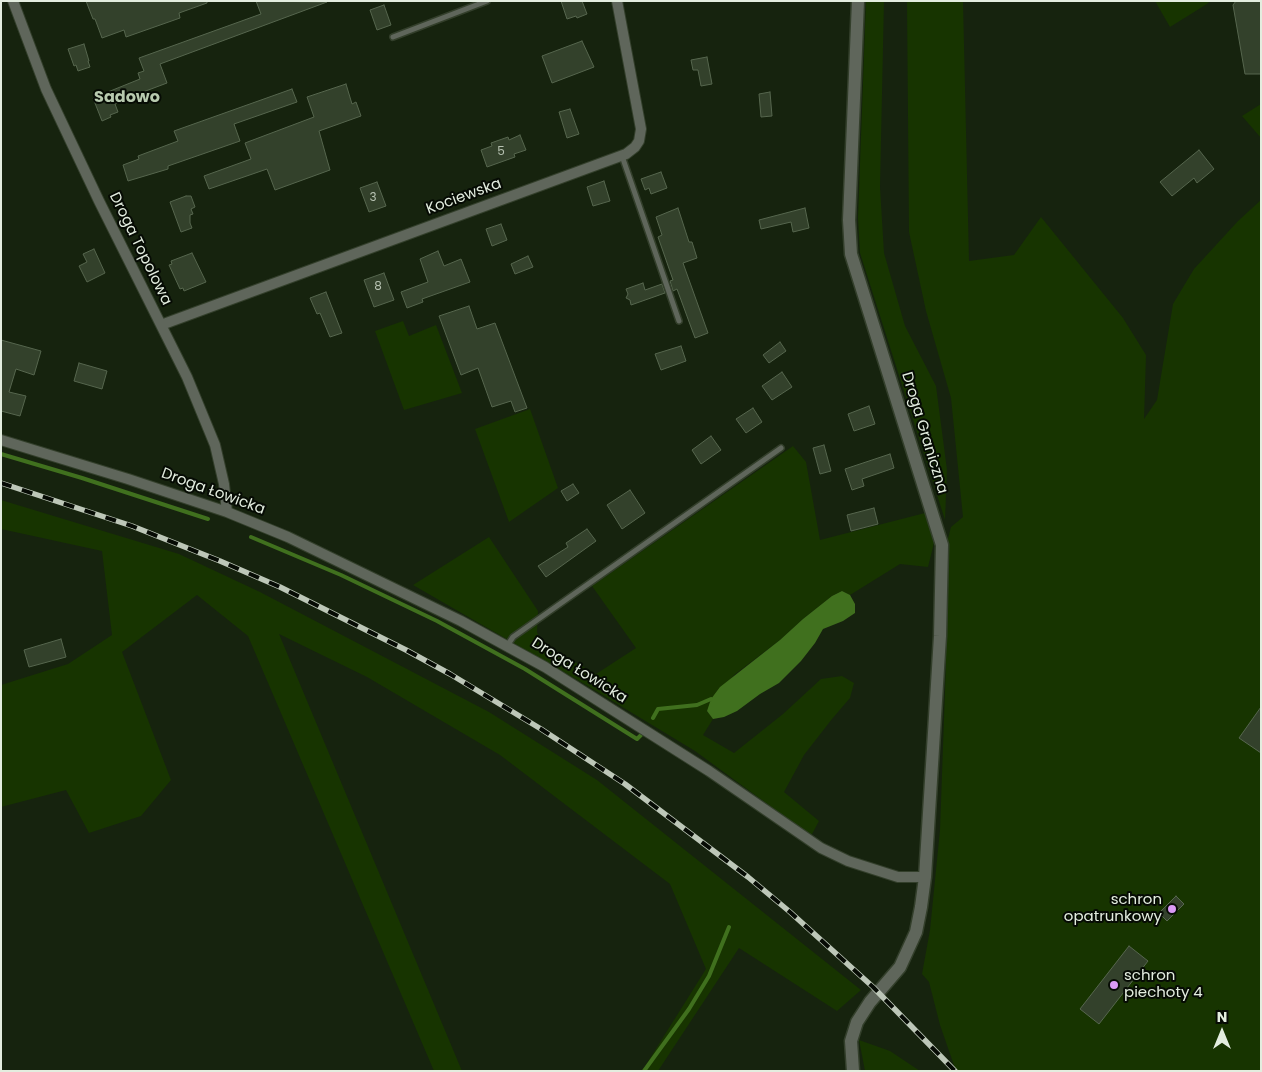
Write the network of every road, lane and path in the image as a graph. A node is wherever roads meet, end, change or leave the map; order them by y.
1 (13, 1) edge
2 (487, 1) edge
3 (617, 1) edge
4 (858, 1) edge
5 (393, 36) dead end
6 (622, 155) junction
7 (679, 321) dead end
8 (161, 325) junction
9 (1, 440) edge
10 (781, 448) dead end
11 (227, 512) junction
12 (507, 646) junction
13 (925, 877) junction
14 (853, 1071) edge

1 - 8 street, Droga Topolowa
2 - 5 lane
3 - 6 street, Kociewska
4 - 13 street, Droga Graniczna
6 - 7 lane
6 - 8 street, Kociewska
8 - 11 street, Droga Topolowa
9 - 11 street, Droga Łowicka
10 - 12 lane
11 - 12 street, Droga Łowicka
12 - 13 street, Droga Łowicka
13 - 14 street

